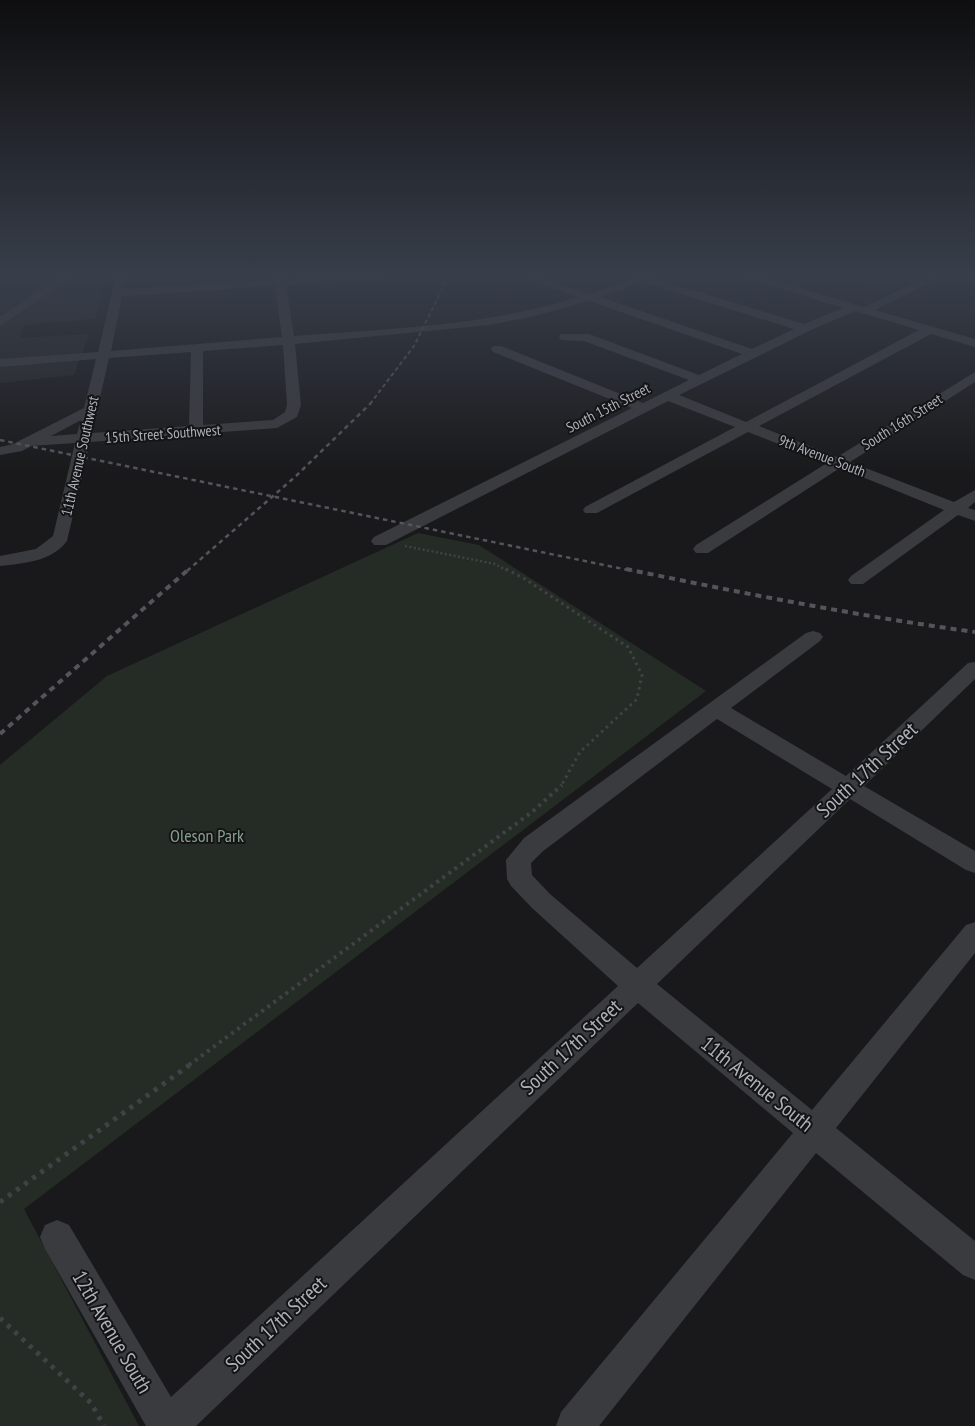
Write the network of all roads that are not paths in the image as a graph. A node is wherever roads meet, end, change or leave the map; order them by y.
1 (289, 341) edge
2 (108, 342) edge
3 (283, 342) edge
4 (597, 342) edge
5 (718, 342) edge
6 (778, 342) edge
7 (907, 342) edge
8 (197, 349) junction
9 (496, 349) dead end
10 (754, 354) junction
11 (105, 356) junction
12 (1, 365) edge
13 (975, 376) edge
14 (700, 380) junction
15 (668, 396) junction
16 (643, 408) junction
17 (90, 410) junction
18 (748, 427) junction
19 (196, 431) junction
20 (82, 439) junction
21 (30, 442) junction
22 (0, 451) edge
23 (838, 462) junction
24 (975, 496) edge
25 (958, 509) junction
26 (591, 510) dead end
27 (975, 516) edge
28 (380, 541) road end
29 (702, 549) dead end
30 (0, 561) edge
31 (857, 580) dead end
32 (813, 637) dead end
33 (975, 668) edge
34 (716, 709) junction
35 (848, 788) junction
36 (975, 863) edge
37 (975, 933) edge
38 (637, 985) junction
39 (813, 1130) junction
40 (58, 1237) dead end
41 (975, 1263) edge
42 (167, 1426) edge
43 (575, 1426) edge

1 - 19 street, 15th Street Southwest
2 - 11 street, 11th Avenue Southwest
3 - 8 street
4 - 14 street
5 - 10 street
6 - 10 street, South 15th Street
7 - 18 street
8 - 11 street
8 - 19 street
9 - 16 street
10 - 14 street, South 15th Street
11 - 12 street
11 - 17 street, 11th Avenue Southwest
13 - 23 street, South 16th Street
14 - 15 street, South 15th Street
15 - 16 street, South 15th Street
15 - 18 street, 9th Avenue South
16 - 28 street, South 15th Street
17 - 20 street, 11th Avenue Southwest
17 - 21 street, 15th Street Southwest
18 - 23 street, 9th Avenue South
18 - 26 street
19 - 20 street, 15th Street Southwest
20 - 21 street, 15th Street Southwest
20 - 30 street, 11th Avenue Southwest
21 - 22 street, 15th Street Southwest
23 - 25 street, 9th Avenue South
23 - 29 street, South 16th Street
24 - 25 street
25 - 27 street, 9th Avenue South
25 - 31 street
32 - 34 street
33 - 35 street, South 17th Street
34 - 35 street
34 - 38 street, 11th Avenue South
35 - 36 street
35 - 38 street, South 17th Street
37 - 39 street
38 - 39 street, 11th Avenue South
38 - 42 street, South 17th Street
39 - 41 street, 11th Avenue South
39 - 43 street
40 - 42 street, 12th Avenue South

